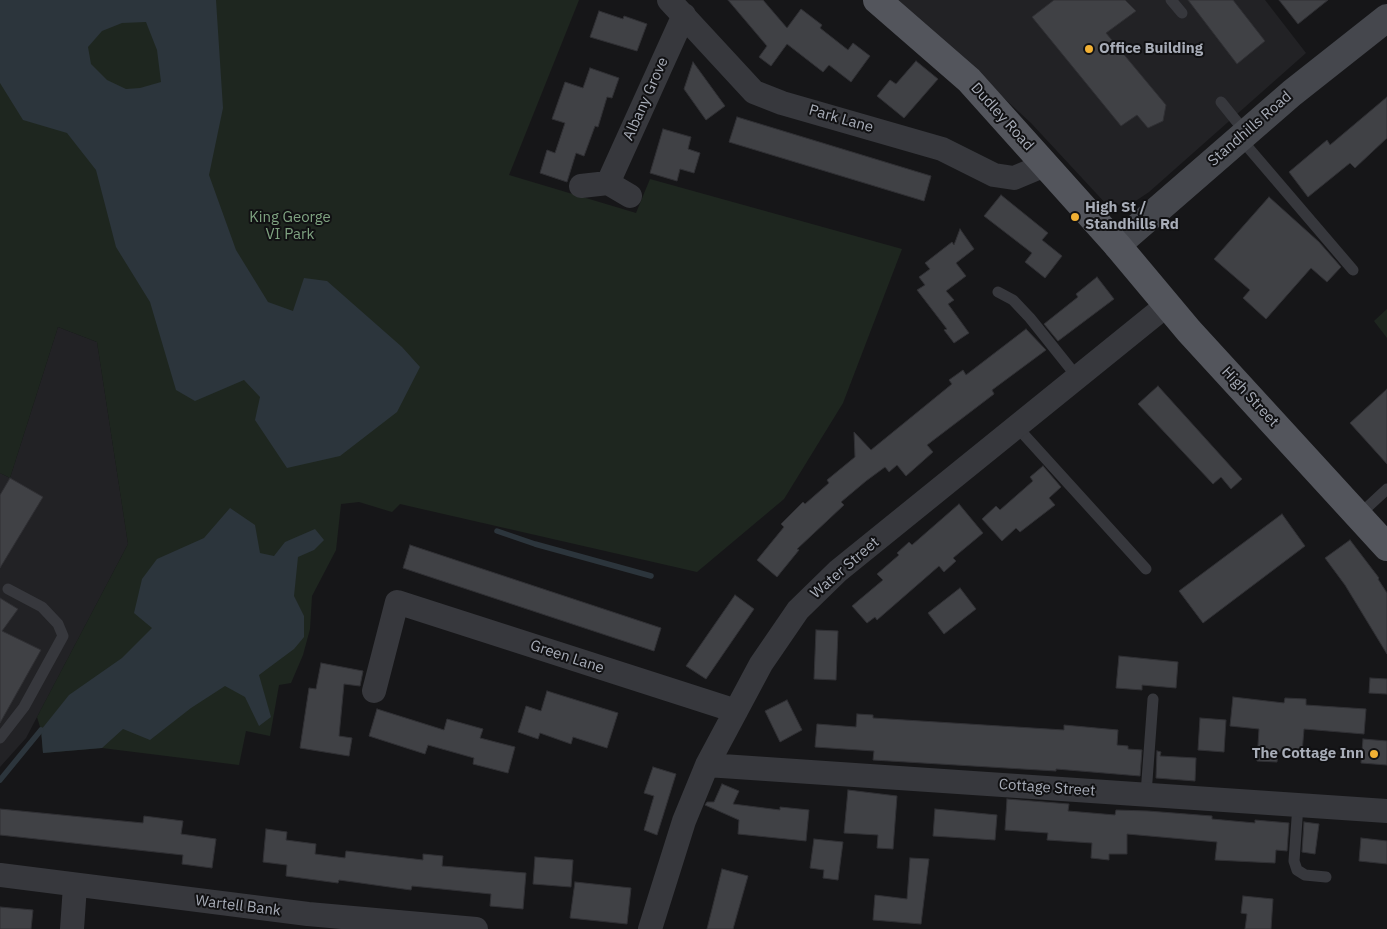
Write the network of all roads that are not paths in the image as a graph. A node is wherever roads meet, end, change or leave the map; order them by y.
1 (877, 0) edge
2 (1171, 0) edge
3 (676, 8) edge
4 (1182, 13) dead end
5 (1387, 18) edge
6 (1221, 102) dead end
7 (1243, 136) junction
8 (1045, 165) junction
9 (608, 183) junction
10 (581, 186) dead end
11 (630, 196) dead end
12 (1117, 245) junction
13 (1353, 270) dead end
14 (998, 292) dead end
15 (1168, 304) junction
16 (1078, 378) junction
17 (1017, 427) junction
18 (1387, 489) edge
19 (1359, 515) junction
20 (1387, 547) edge
21 (1146, 569) dead end
22 (8, 589) dead end
23 (374, 691) dead end
24 (1154, 699) dead end
25 (736, 711) junction
26 (0, 738) edge
27 (707, 764) junction
28 (1146, 794) junction
29 (1298, 805) junction
30 (1387, 811) edge
31 (0, 875) edge
32 (1326, 877) dead end
33 (75, 886) junction
34 (307, 922) edge
35 (404, 925) edge
36 (72, 929) edge
37 (476, 929) edge
38 (650, 929) edge

1 - 8 main road, Dudley Road
2 - 4 lane
3 - 8 street, Park Lane
3 - 9 street, Albany Grove
5 - 7 street, Standhills Road
6 - 7 lane
7 - 12 street, Standhills Road
7 - 13 lane
8 - 12 main road, Dudley Road
9 - 10 street
9 - 11 street
12 - 15 main road, High Street
14 - 16 lane
15 - 16 street, Water Street
15 - 19 main road, High Street
16 - 17 street, Water Street
17 - 21 lane
17 - 25 street, Water Street
18 - 19 lane
19 - 20 main road, High Street
22 - 26 lane
23 - 25 street, Green Lane
24 - 28 lane
25 - 27 street, Water Street
27 - 28 street, Cottage Street
27 - 38 street, Water Street
28 - 29 street, Cottage Street
29 - 30 street, Cottage Street
29 - 32 lane
31 - 33 street, Wartell Bank
33 - 34 street, Wartell Bank
33 - 36 street
34 - 35 street, Wartell Bank
35 - 37 street, Wartell Bank

